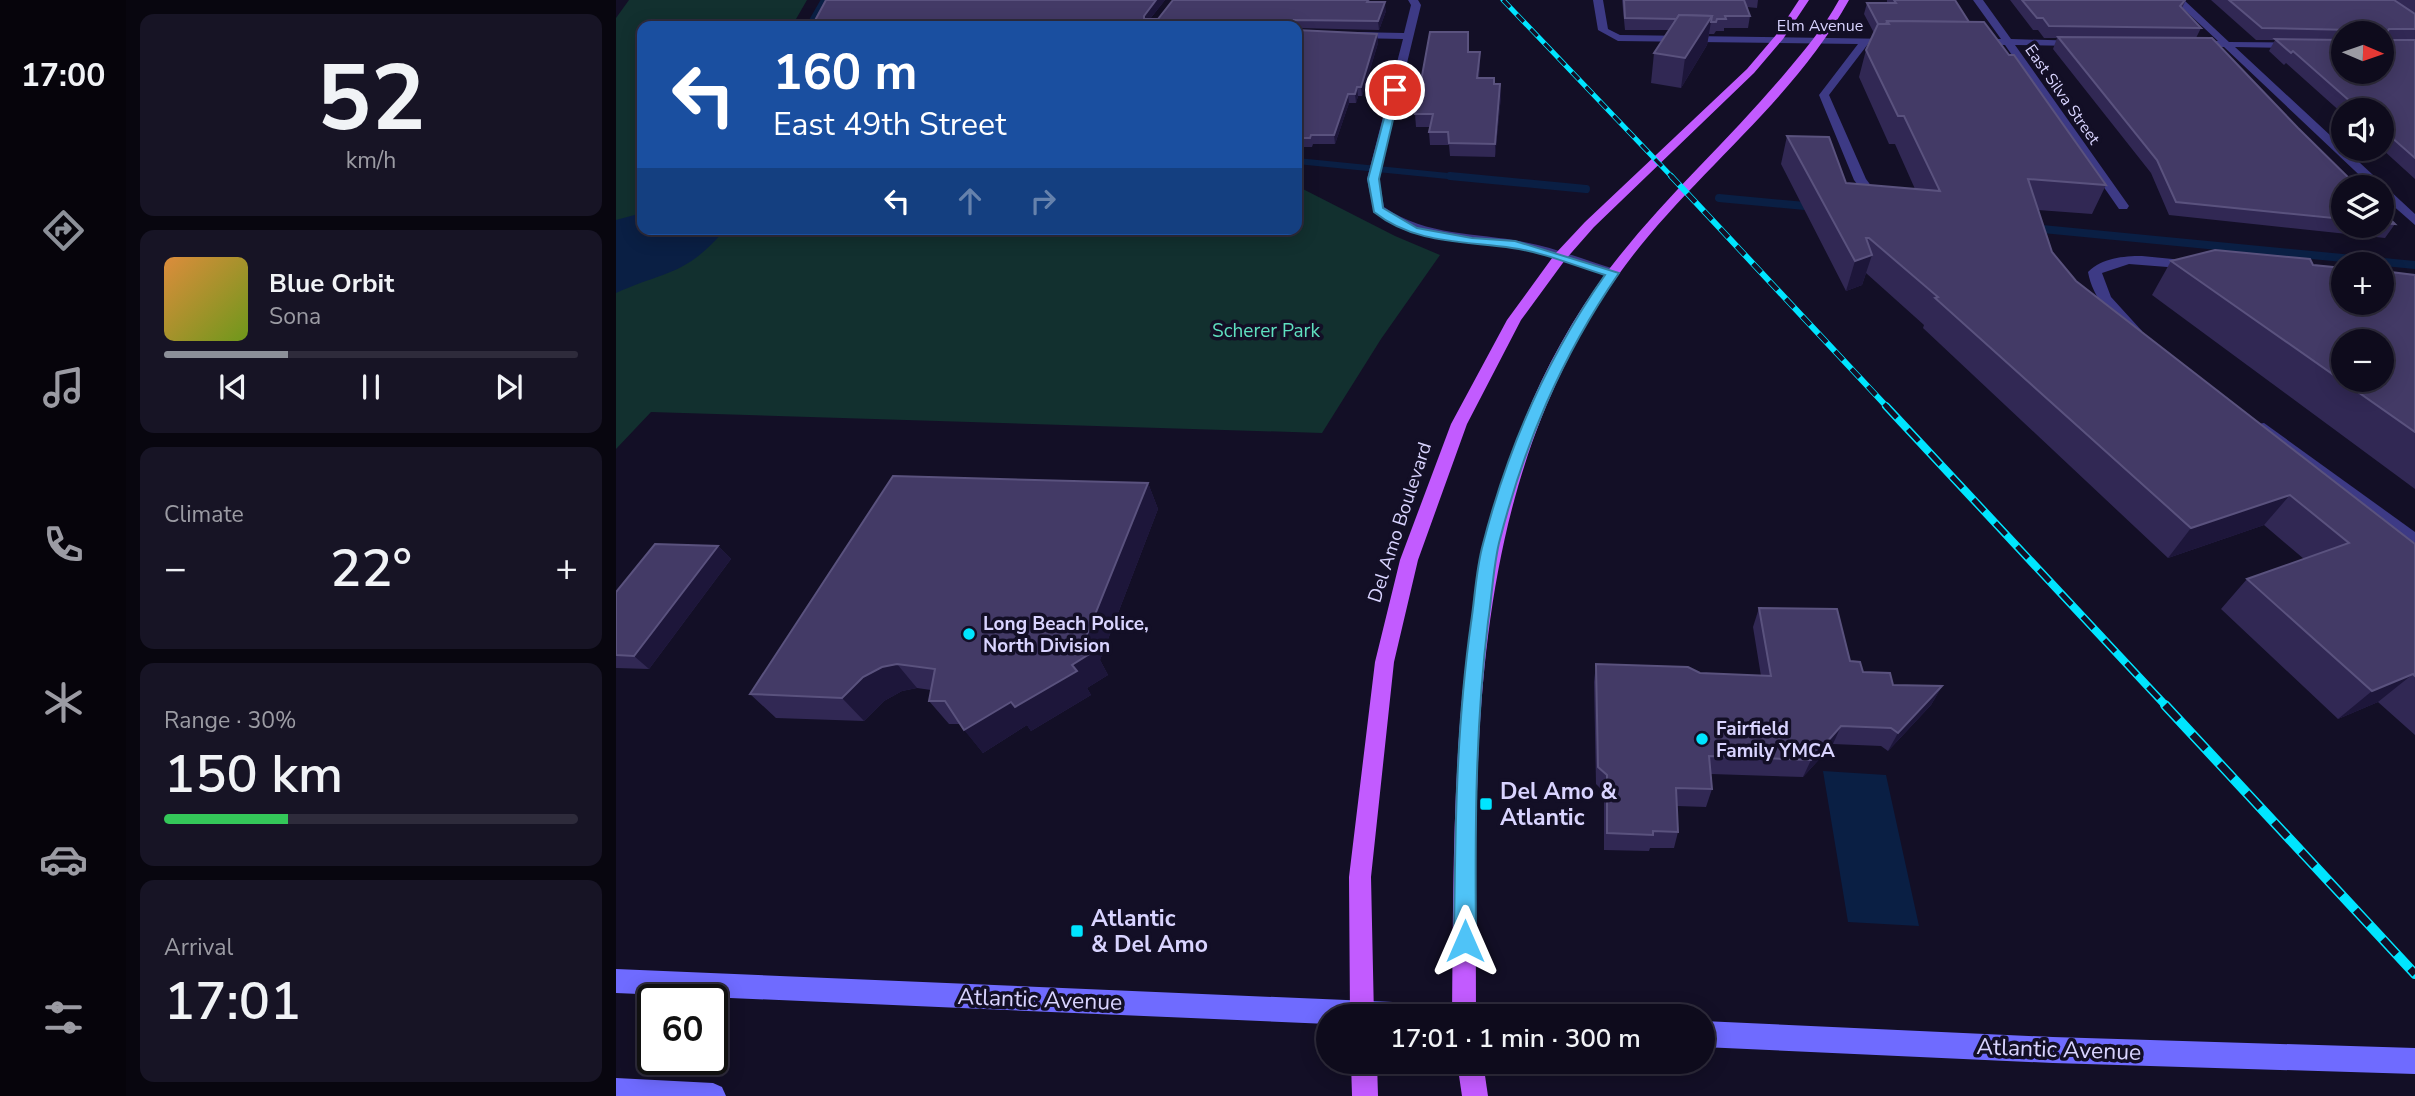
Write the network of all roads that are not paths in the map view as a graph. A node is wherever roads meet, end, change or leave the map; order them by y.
1 (1413, 0) edge
2 (1598, 0) edge
3 (1804, 0) edge
4 (1844, 0) edge
5 (1978, 0) edge
6 (2179, 0) edge
7 (1338, 34) edge
8 (1408, 36) junction
9 (1776, 40) junction
10 (1817, 41) junction
11 (1865, 41) junction
12 (1904, 41) edge
13 (1969, 42) edge
14 (2008, 43) junction
15 (2090, 43) edge
16 (2186, 44) edge
17 (2227, 45) junction
18 (2331, 46) edge
19 (2365, 175) edge
20 (1872, 195) edge
21 (2394, 202) edge
22 (2123, 206) dead end
23 (2415, 221) edge
24 (1560, 257) junction
25 (2213, 267) edge
26 (1613, 273) junction
27 (2145, 338) edge
28 (2253, 419) edge
29 (2415, 541) edge
30 (616, 981) edge
31 (1362, 1004) edge
32 (1464, 1004) edge
33 (1316, 1012) edge
34 (1715, 1035) edge
35 (2415, 1061) edge
36 (1364, 1074) edge
37 (1472, 1074) edge
38 (616, 1091) edge
39 (713, 1096) edge
40 (1365, 1096) edge
41 (1475, 1096) edge

1 - 8 street
2 - 9 street, Elm Avenue
3 - 9 main road, Del Amo Boulevard
4 - 10 main road
5 - 14 street, East Silva Street
6 - 17 street
7 - 8 street
8 - 24 street
9 - 10 street, Elm Avenue
9 - 24 main road, Del Amo Boulevard
10 - 11 street, Elm Avenue
10 - 26 main road
11 - 12 street, Elm Avenue
11 - 20 street
13 - 14 street
14 - 15 street
14 - 22 street, East Silva Street
16 - 17 street
17 - 18 street
17 - 19 street
21 - 23 street
24 - 26 street
24 - 31 main road, Del Amo Boulevard
25 - 27 street
26 - 32 main road
28 - 29 street
30 - 33 main road, Atlantic Avenue
34 - 35 main road, Atlantic Avenue
36 - 40 main road
37 - 41 main road
38 - 39 main road

